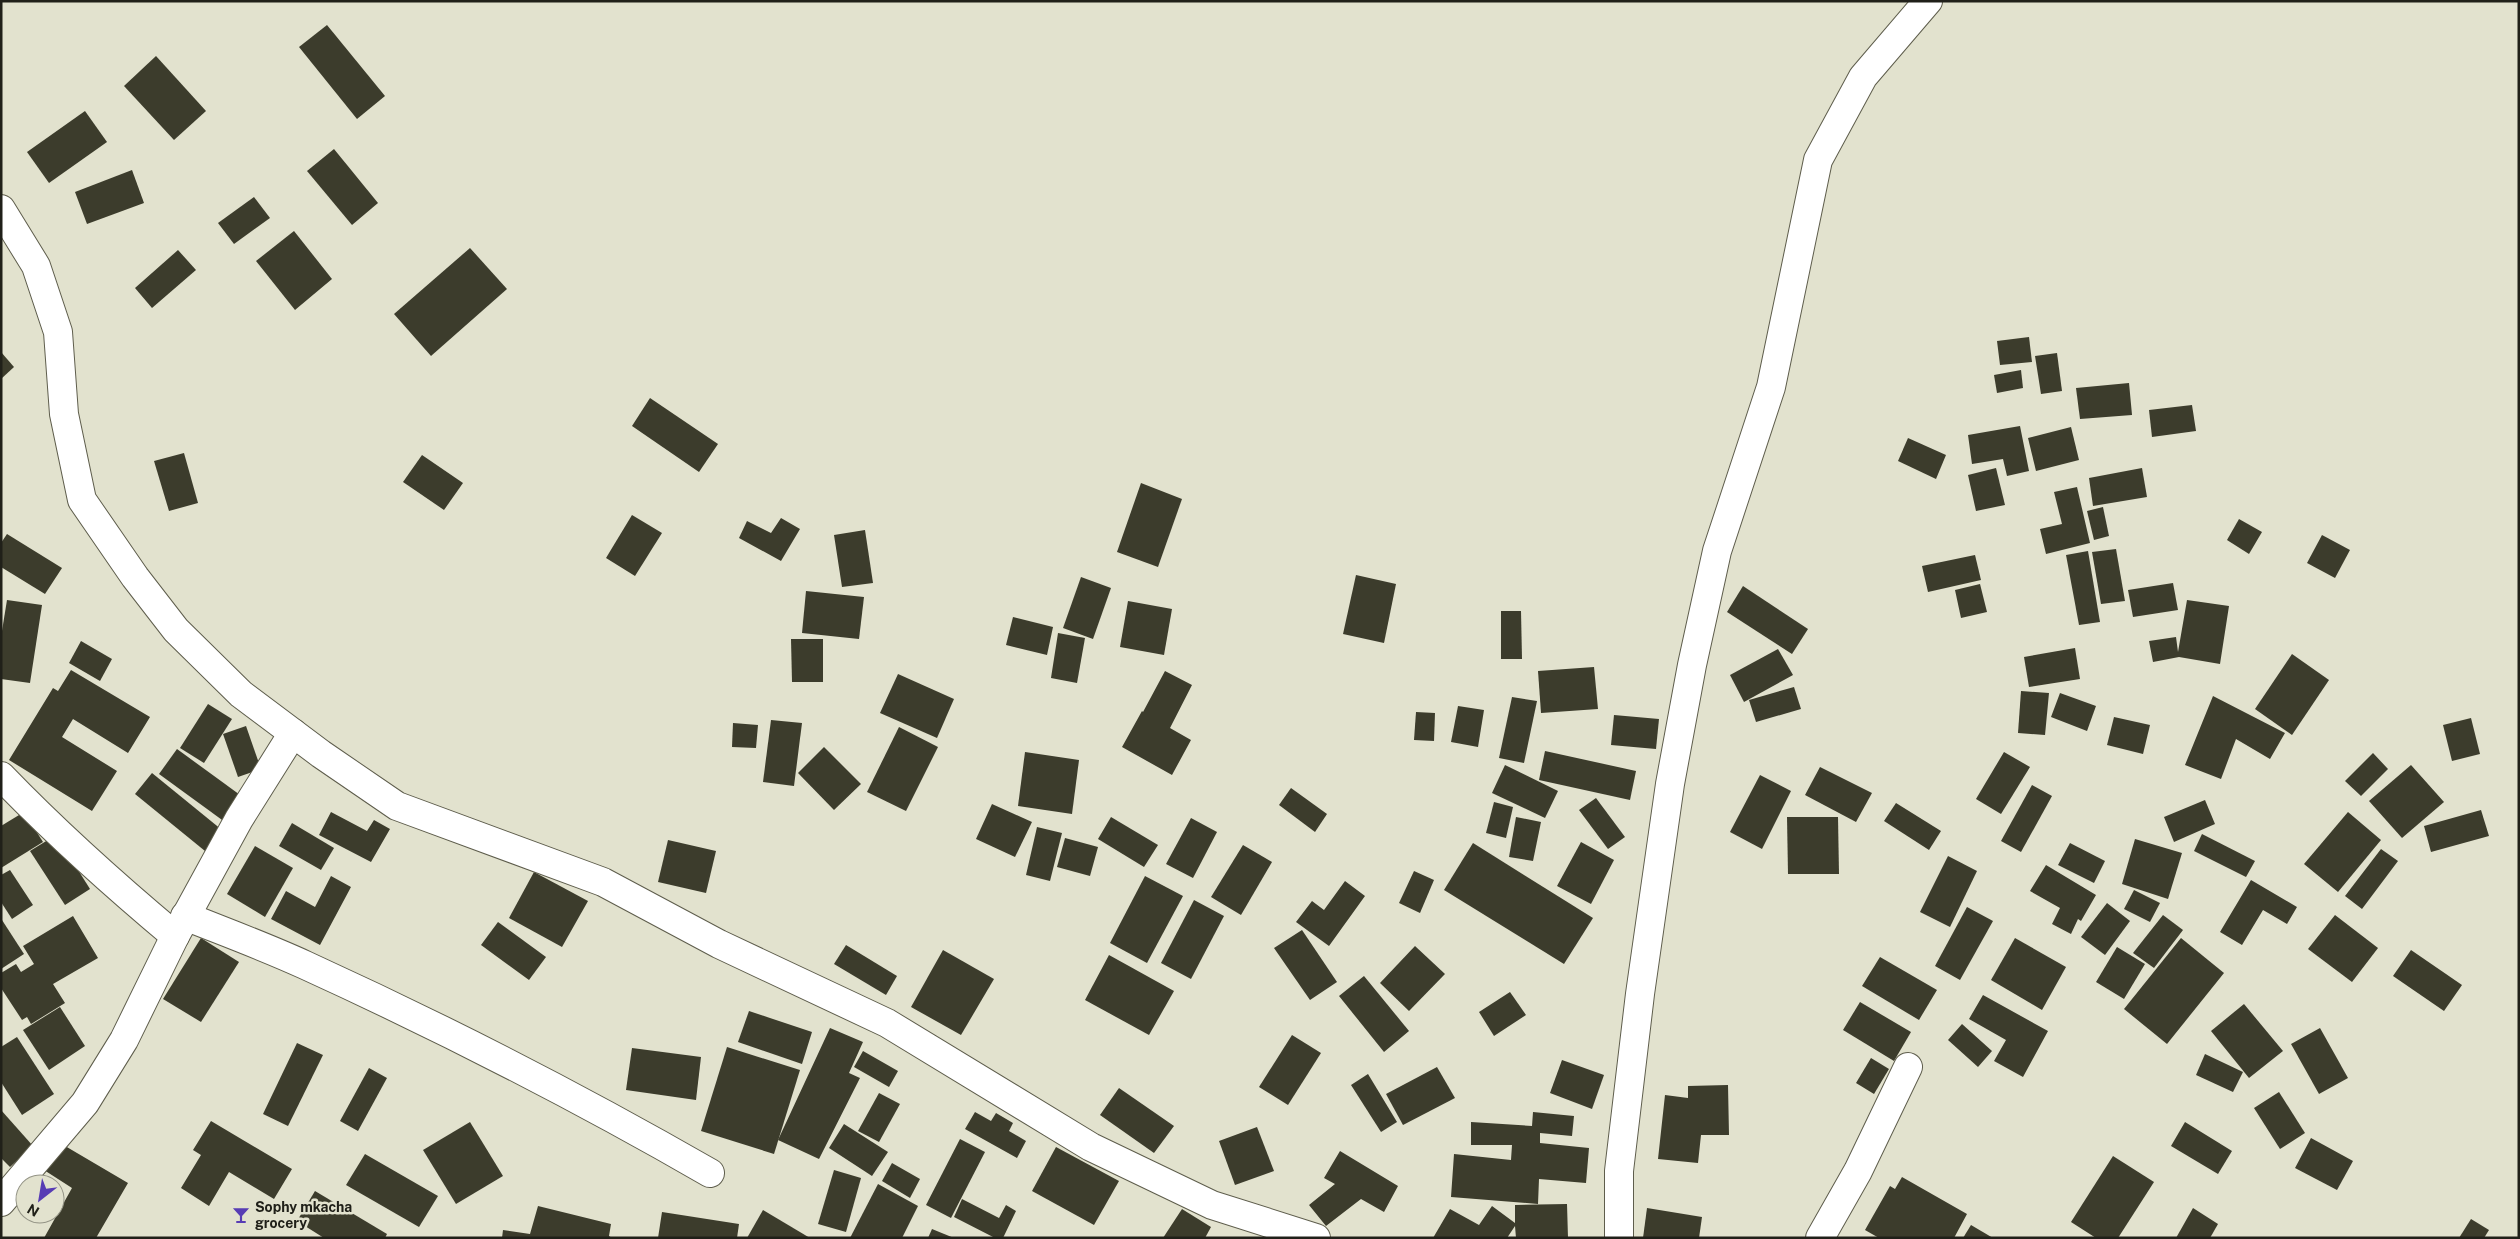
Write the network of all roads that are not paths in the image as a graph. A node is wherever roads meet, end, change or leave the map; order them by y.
1 (1928, 1) edge
2 (1, 208) edge
3 (292, 733) junction
4 (1, 776) edge
5 (180, 926) junction
6 (1908, 1067) dead end
7 (710, 1173) dead end
8 (1, 1202) edge
9 (1316, 1238) edge
10 (1620, 1238) edge
11 (1820, 1238) edge

1 - 10 street
2 - 3 street
3 - 5 street
3 - 9 street
4 - 5 street
5 - 7 street
5 - 8 street
6 - 11 street

